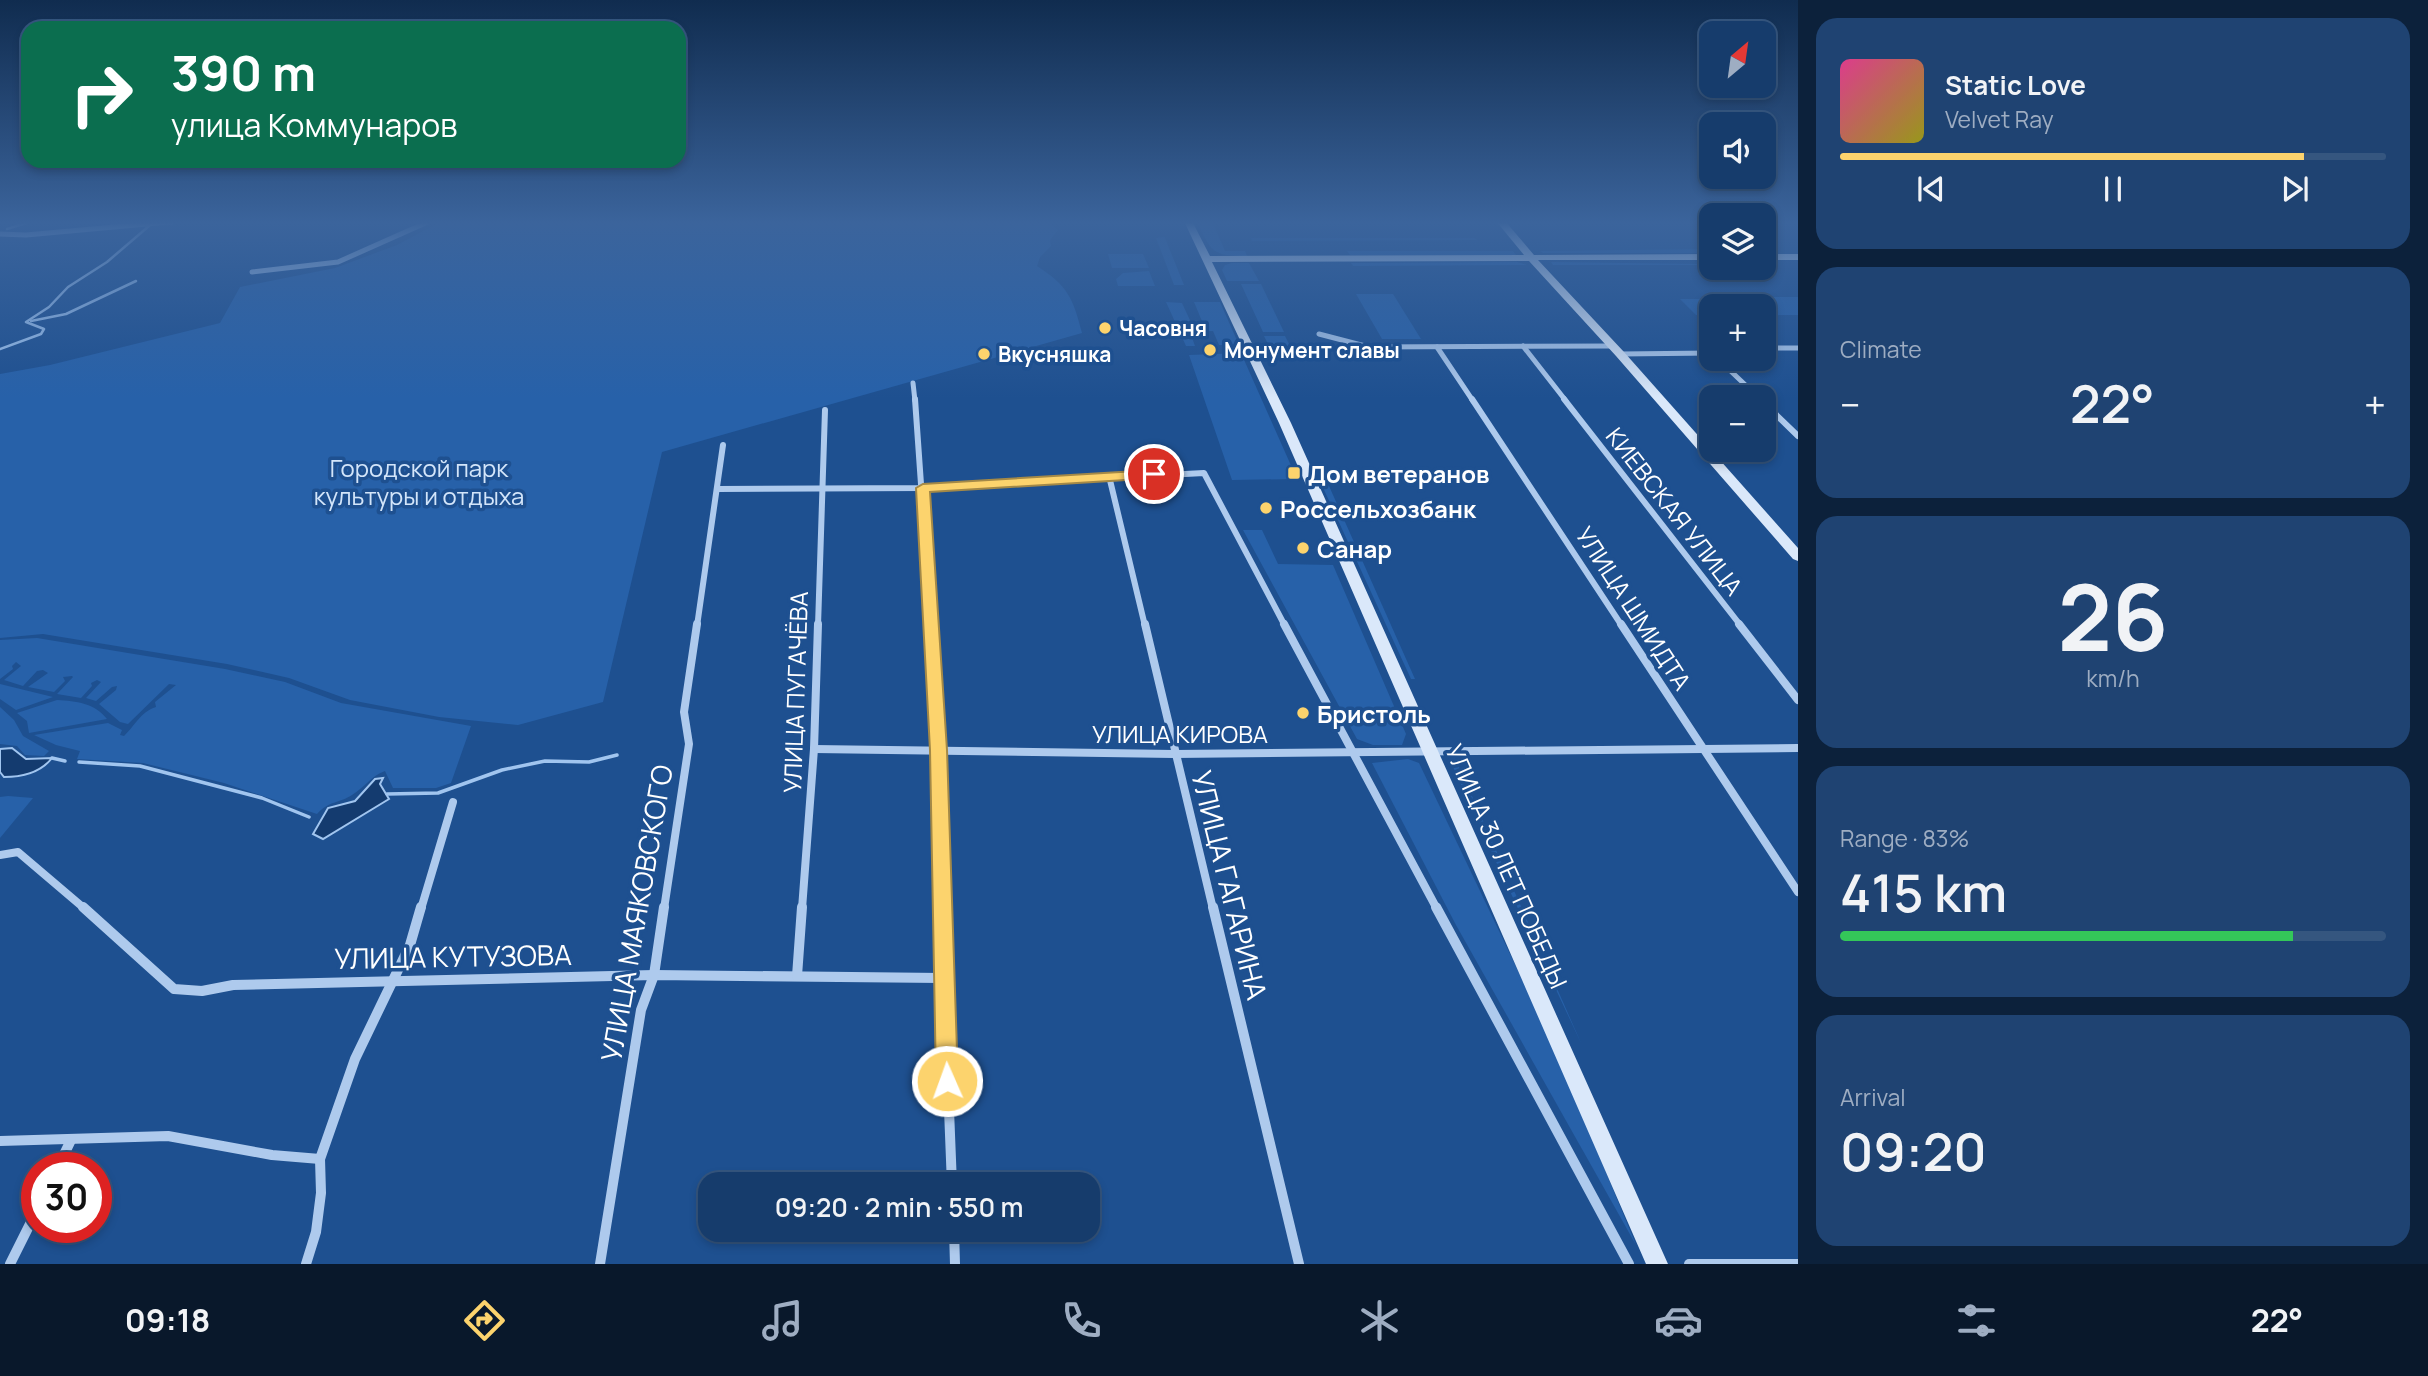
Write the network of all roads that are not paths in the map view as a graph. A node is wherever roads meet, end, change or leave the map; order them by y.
1 (1215, 280) edge
2 (1551, 280) edge
3 (1319, 334) dead end
4 (1522, 346) junction
5 (1437, 347) junction
6 (1776, 348) edge
7 (1798, 348) edge
8 (1616, 350) junction
9 (1699, 353) edge
10 (1731, 371) edge
11 (913, 383) dead end
12 (1745, 385) edge
13 (825, 410) dead end
14 (1776, 415) edge
15 (1798, 436) edge
16 (723, 445) dead end
17 (1108, 476) junction
18 (923, 488) junction
19 (718, 489) junction
20 (821, 490) junction
21 (1798, 556) edge
22 (1798, 700) edge
23 (1798, 748) edge
24 (814, 749) junction
25 (1703, 749) junction
26 (938, 750) junction
27 (1351, 751) junction
28 (1431, 752) junction
29 (1174, 754) junction
30 (453, 802) dead end
31 (0, 855) edge
32 (1798, 892) edge
33 (654, 975) junction
34 (797, 976) junction
35 (942, 978) junction
36 (394, 980) junction
37 (71, 1140) junction
38 (0, 1141) edge
39 (65, 1152) edge
40 (320, 1159) junction
41 (950, 1172) edge
42 (21, 1242) edge
43 (954, 1242) edge
44 (10, 1264) edge
45 (306, 1264) edge
46 (600, 1264) edge
47 (955, 1264) edge
48 (1299, 1264) edge
49 (1629, 1264) edge
50 (1657, 1264) edge
51 (1689, 1264) edge
52 (1798, 1264) edge

1 - 28 street, УЛИЦА 30 ЛЕТ ПОБЕДЫ
2 - 8 street
3 - 5 street
4 - 5 street
4 - 8 street
4 - 22 street, КИЕВСКАЯ УЛИЦА
5 - 25 street, УЛИЦА ШМИДТА
6 - 7 street
8 - 9 street
8 - 21 street
10 - 12 street
11 - 18 street
13 - 20 street, УЛИЦА ПУГАЧЁВА
14 - 15 street
16 - 19 street, УЛИЦА МАЯКОВСКОГО
17 - 18 street
17 - 27 street
17 - 29 street, УЛИЦА ГАГАРИНА
18 - 20 street
18 - 26 street
19 - 20 street
19 - 33 street, УЛИЦА МАЯКОВСКОГО
20 - 24 street, УЛИЦА ПУГАЧЁВА
23 - 25 street, УЛИЦА КИРОВА
24 - 26 street, УЛИЦА КИРОВА
24 - 34 street, УЛИЦА ПУГАЧЁВА
25 - 28 street, УЛИЦА КИРОВА
25 - 32 street, УЛИЦА ШМИДТА
26 - 29 street, УЛИЦА КИРОВА
26 - 35 street
27 - 28 street, УЛИЦА КИРОВА
27 - 29 street, УЛИЦА КИРОВА
27 - 49 street
28 - 50 street, УЛИЦА 30 ЛЕТ ПОБЕДЫ
29 - 48 street, УЛИЦА ГАГАРИНА
30 - 36 street
31 - 36 street, УЛИЦА КУТУЗОВА
33 - 34 street, УЛИЦА КУТУЗОВА
33 - 36 street, УЛИЦА КУТУЗОВА
33 - 46 street, УЛИЦА МАЯКОВСКОГО
34 - 35 street, УЛИЦА КУТУЗОВА
35 - 41 street
36 - 40 street
37 - 38 street
37 - 39 street
37 - 40 street
40 - 45 street
42 - 44 street
43 - 47 street
51 - 52 street

